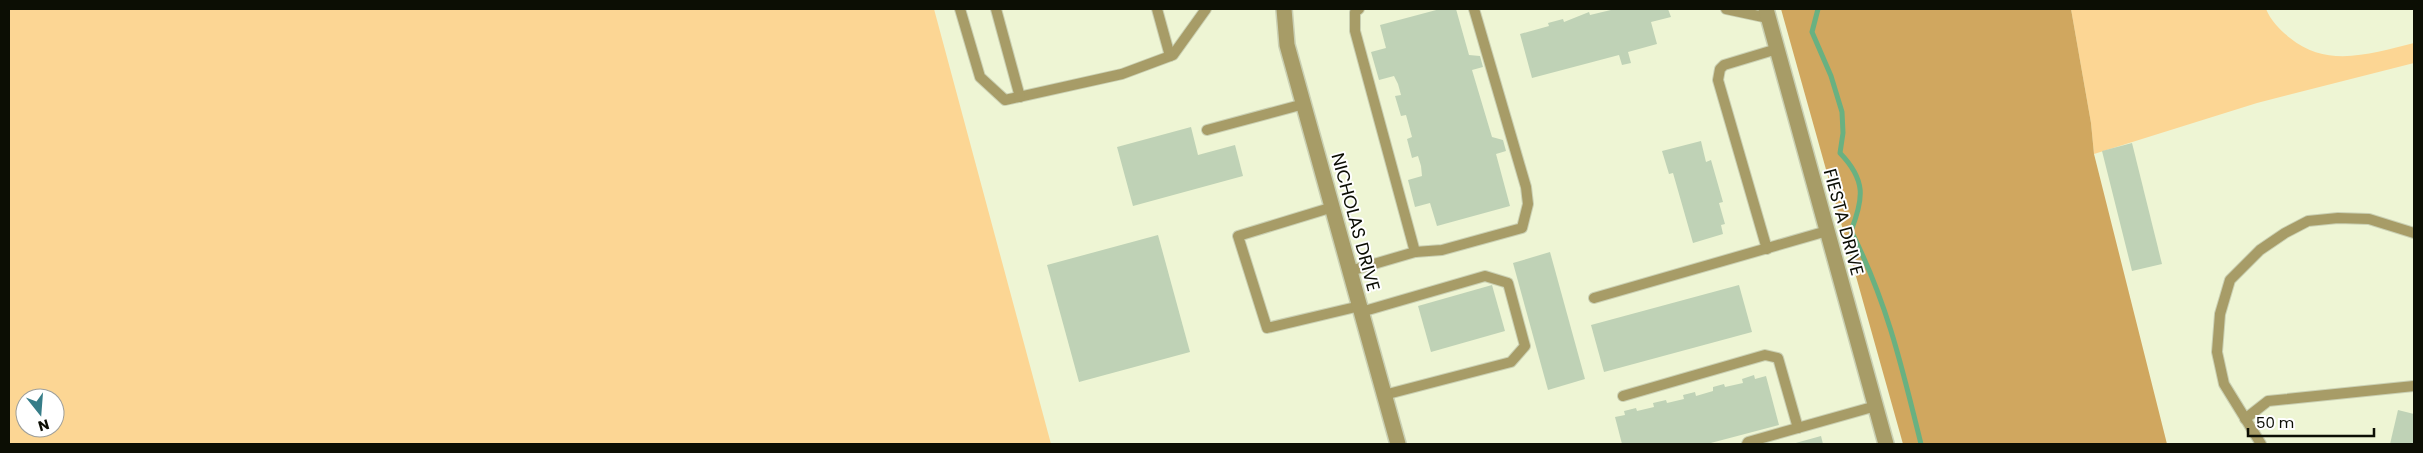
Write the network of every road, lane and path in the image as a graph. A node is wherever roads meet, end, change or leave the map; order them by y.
1 (960, 9) edge
2 (996, 9) edge
3 (1157, 9) edge
4 (1206, 9) edge
5 (1284, 9) edge
6 (1359, 9) edge
7 (1474, 9) edge
8 (1726, 9) edge
9 (1767, 13) edge
10 (1777, 49) junction
11 (1170, 56) junction
12 (1020, 97) junction
13 (1304, 104) junction
14 (1207, 130) dead end
15 (1333, 207) junction
16 (1827, 232) junction
17 (2414, 232) edge
18 (1766, 249) junction
19 (1415, 252) junction
20 (1350, 270) junction
21 (1594, 298) dead end
22 (1361, 309) junction
23 (2414, 386) edge
24 (1384, 395) junction
25 (1623, 396) dead end
26 (1876, 406) junction
27 (2245, 419) junction
28 (1798, 428) junction
29 (1398, 444) edge
30 (1747, 444) edge
31 (1886, 444) edge
32 (2261, 444) edge

1 - 12 lane
2 - 12 lane
3 - 11 lane
4 - 11 lane
5 - 13 street, NICHOLAS DRIVE
6 - 19 lane
7 - 19 lane
8 - 9 lane
9 - 10 street, FIESTA DRIVE
10 - 16 street, FIESTA DRIVE
10 - 18 lane
11 - 12 lane
13 - 14 lane
13 - 15 street, NICHOLAS DRIVE
15 - 20 street, NICHOLAS DRIVE
15 - 22 lane
16 - 18 lane
16 - 26 street, FIESTA DRIVE
17 - 27 lane
18 - 21 lane
19 - 20 lane
20 - 22 street, NICHOLAS DRIVE
22 - 24 street, NICHOLAS DRIVE
22 - 24 lane
23 - 27 lane
24 - 29 street, NICHOLAS DRIVE
25 - 28 lane
26 - 28 lane
26 - 31 street, FIESTA DRIVE
27 - 32 lane
28 - 30 lane

